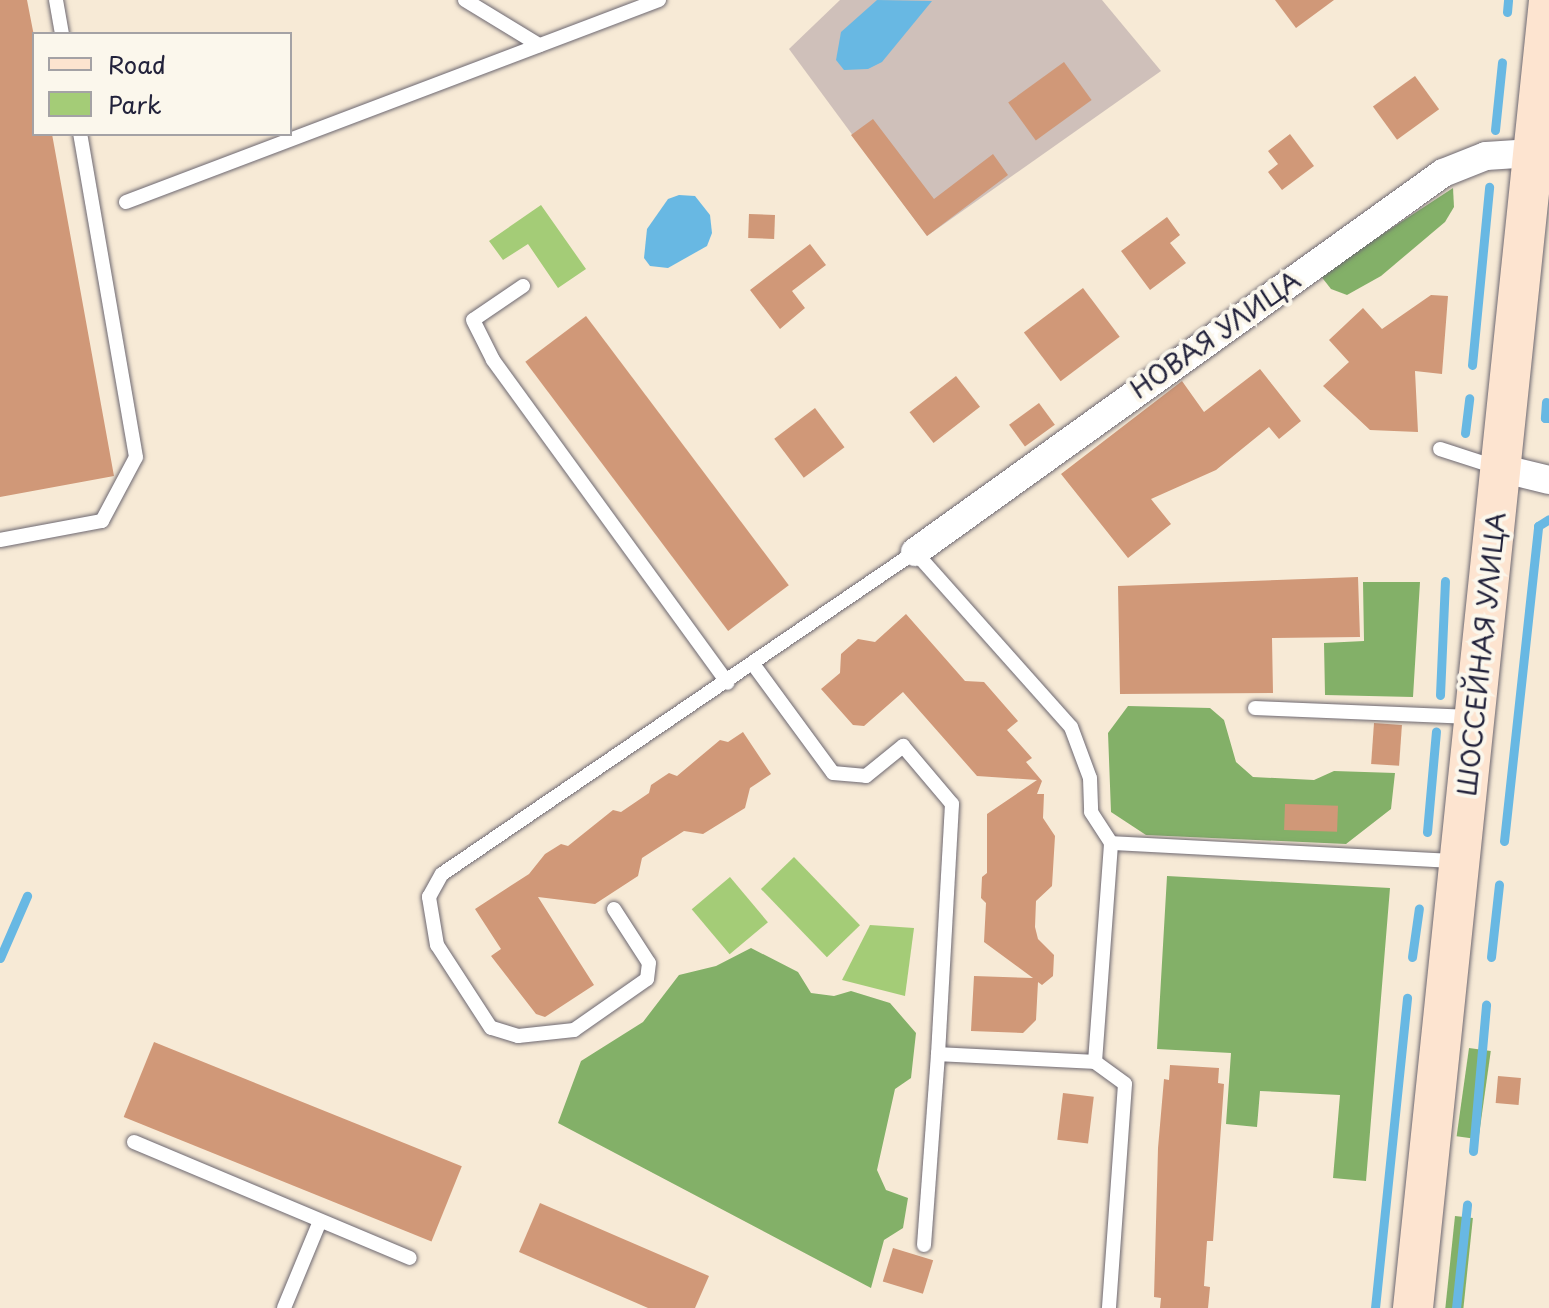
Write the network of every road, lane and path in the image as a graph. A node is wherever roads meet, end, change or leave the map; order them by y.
1 (56, 0) edge
2 (465, 0) edge
3 (659, 0) edge
4 (1549, 1) edge
5 (62, 32) edge
6 (539, 45) junction
7 (80, 136) edge
8 (1532, 153) junction
9 (126, 202) dead end
10 (523, 286) dead end
11 (1440, 449) dead end
12 (1500, 468) junction
13 (1549, 480) edge
14 (0, 540) edge
15 (915, 552) junction
16 (753, 664) junction
17 (728, 683) junction
18 (1255, 708) dead end
19 (1474, 718) junction
20 (1111, 843) junction
21 (1460, 861) junction
22 (614, 909) dead end
23 (938, 1054) junction
24 (1095, 1062) junction
25 (134, 1142) dead end
26 (320, 1221) junction
27 (924, 1245) dead end
28 (410, 1258) dead end
29 (284, 1308) edge
30 (1109, 1308) edge
31 (1413, 1308) edge

1 - 5 lane
2 - 6 lane
3 - 6 lane
4 - 8 main road, ШОССЕЙНАЯ УЛИЦА
6 - 9 lane
7 - 14 lane
8 - 12 main road, ШОССЕЙНАЯ УЛИЦА
8 - 15 street, НОВАЯ УЛИЦА
10 - 17 lane
11 - 12 lane
12 - 13 street
12 - 19 main road, ШОССЕЙНАЯ УЛИЦА
15 - 16 lane
15 - 20 lane
16 - 17 lane
16 - 23 lane
17 - 22 lane
18 - 19 lane
19 - 21 main road, ШОССЕЙНАЯ УЛИЦА
20 - 21 lane
20 - 24 lane
21 - 31 main road, ШОССЕЙНАЯ УЛИЦА
23 - 24 lane
23 - 27 lane
24 - 30 lane
25 - 26 lane
26 - 28 lane
26 - 29 lane

